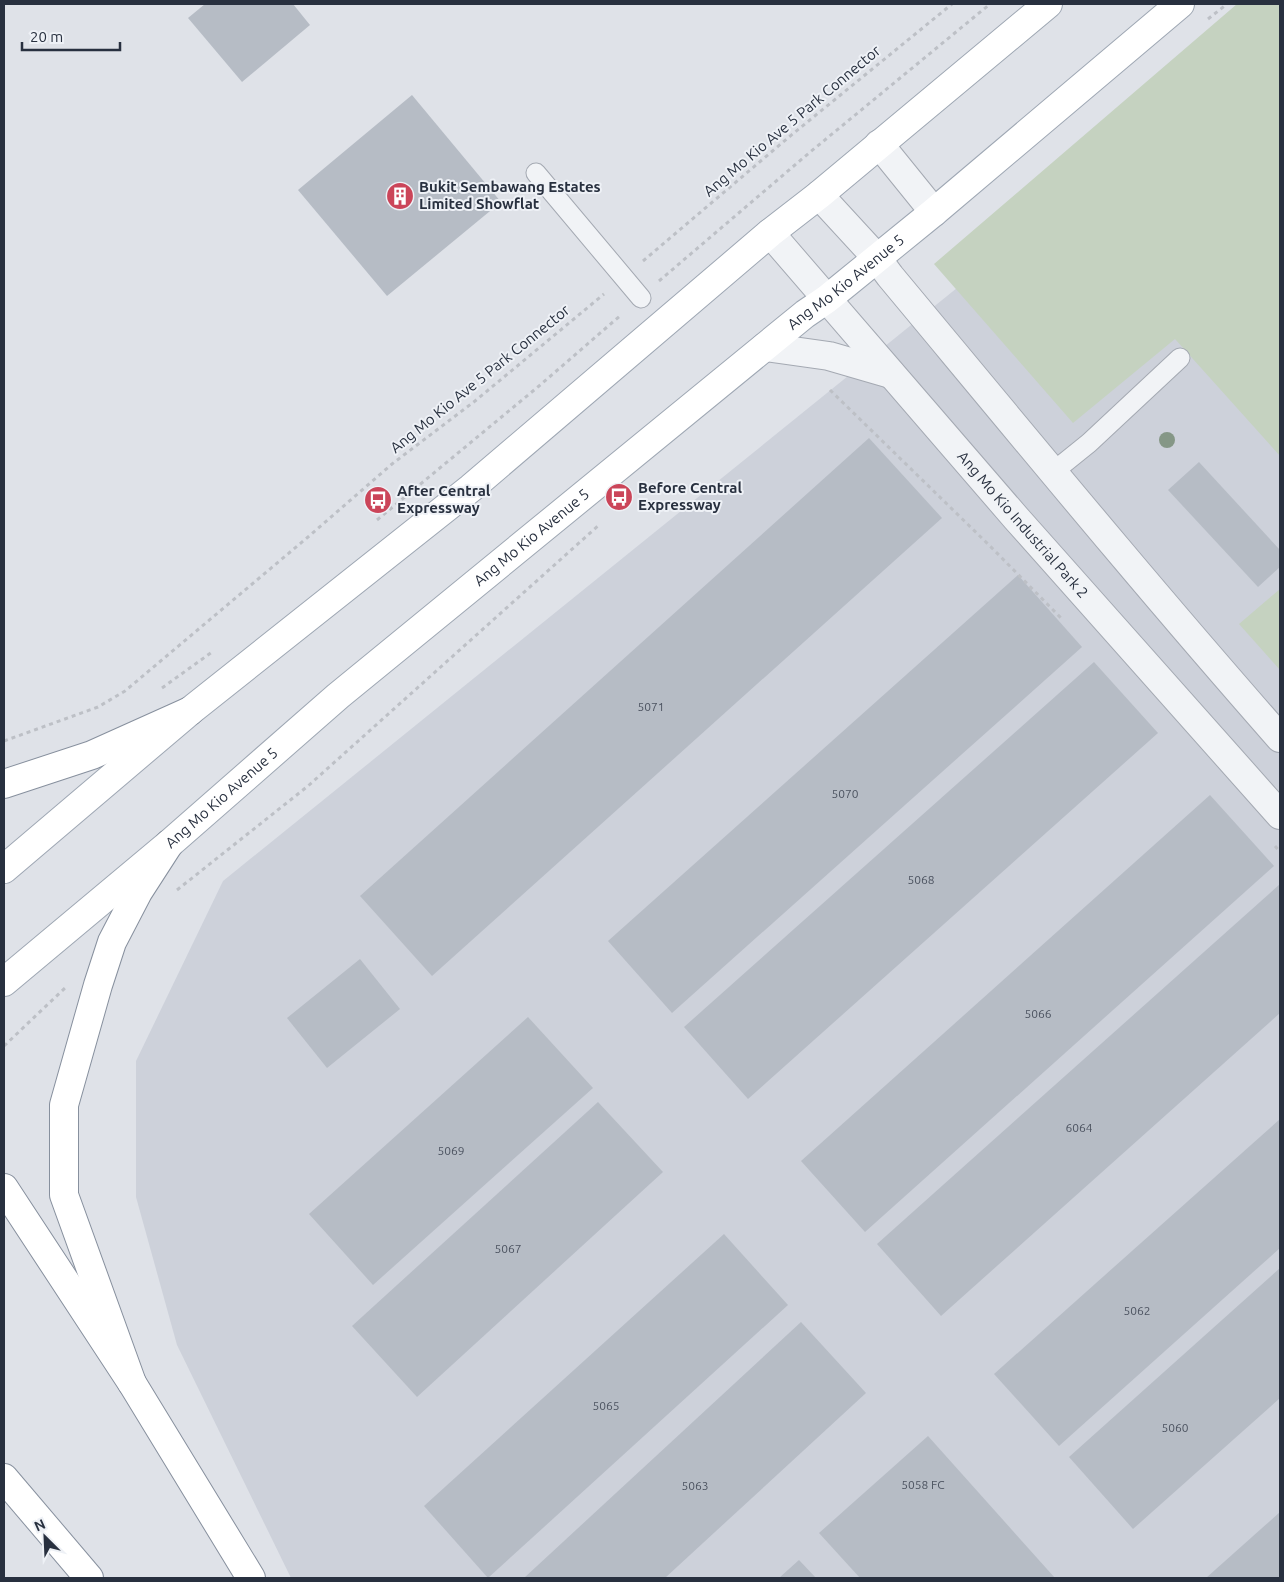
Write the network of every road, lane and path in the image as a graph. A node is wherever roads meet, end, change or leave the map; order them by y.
1 (952, 4) edge
2 (990, 4) edge
3 (1048, 4) edge
4 (1180, 4) edge
5 (879, 144) junction
6 (536, 173) dead end
7 (819, 195) junction
8 (934, 212) junction
9 (770, 233) junction
10 (876, 257) junction
11 (624, 277) junction
12 (641, 298) junction
13 (827, 299) junction
14 (765, 346) junction
15 (1180, 358) dead end
16 (892, 374) junction
17 (824, 383) dead end
18 (1054, 472) junction
19 (376, 521) dead end
20 (602, 522) dead end
21 (1065, 623) dead end
22 (219, 646) dead end
23 (155, 693) dead end
24 (190, 711) junction
25 (1280, 738) edge
26 (4, 741) edge
27 (4, 784) edge
28 (1280, 815) edge
29 (169, 844) junction
30 (1274, 844) dead end
31 (1280, 852) edge
32 (4, 869) edge
33 (172, 894) dead end
34 (4, 982) edge
35 (69, 984) dead end
36 (4, 1046) edge
37 (4, 1188) edge
38 (132, 1383) junction
39 (4, 1478) edge
40 (89, 1578) edge
41 (251, 1578) edge

1 - 11 path, Ang Mo Kio Ave 5 Park Connector
2 - 12 path
3 - 5 main road
4 - 8 main road, Ang Mo Kio Avenue 5
5 - 7 main road
5 - 8 street
6 - 11 lane
7 - 9 main road
7 - 10 street
8 - 10 main road, Ang Mo Kio Avenue 5
9 - 13 street, Ang Mo Kio Industrial Park 2
9 - 24 main road
10 - 13 main road, Ang Mo Kio Avenue 5
10 - 18 street
11 - 12 lane
11 - 26 path, Ang Mo Kio Ave 5 Park Connector
12 - 19 path
13 - 14 main road, Ang Mo Kio Avenue 5
13 - 16 street, Ang Mo Kio Industrial Park 2
14 - 16 street
14 - 29 main road, Ang Mo Kio Avenue 5
15 - 18 lane
16 - 28 street, Ang Mo Kio Industrial Park 2
17 - 21 path
18 - 25 street
20 - 33 path
22 - 23 path
24 - 27 main road
24 - 32 main road
29 - 34 main road, Ang Mo Kio Avenue 5
29 - 38 main road
30 - 31 path
35 - 36 path
37 - 38 main road
38 - 41 main road
39 - 40 main road

